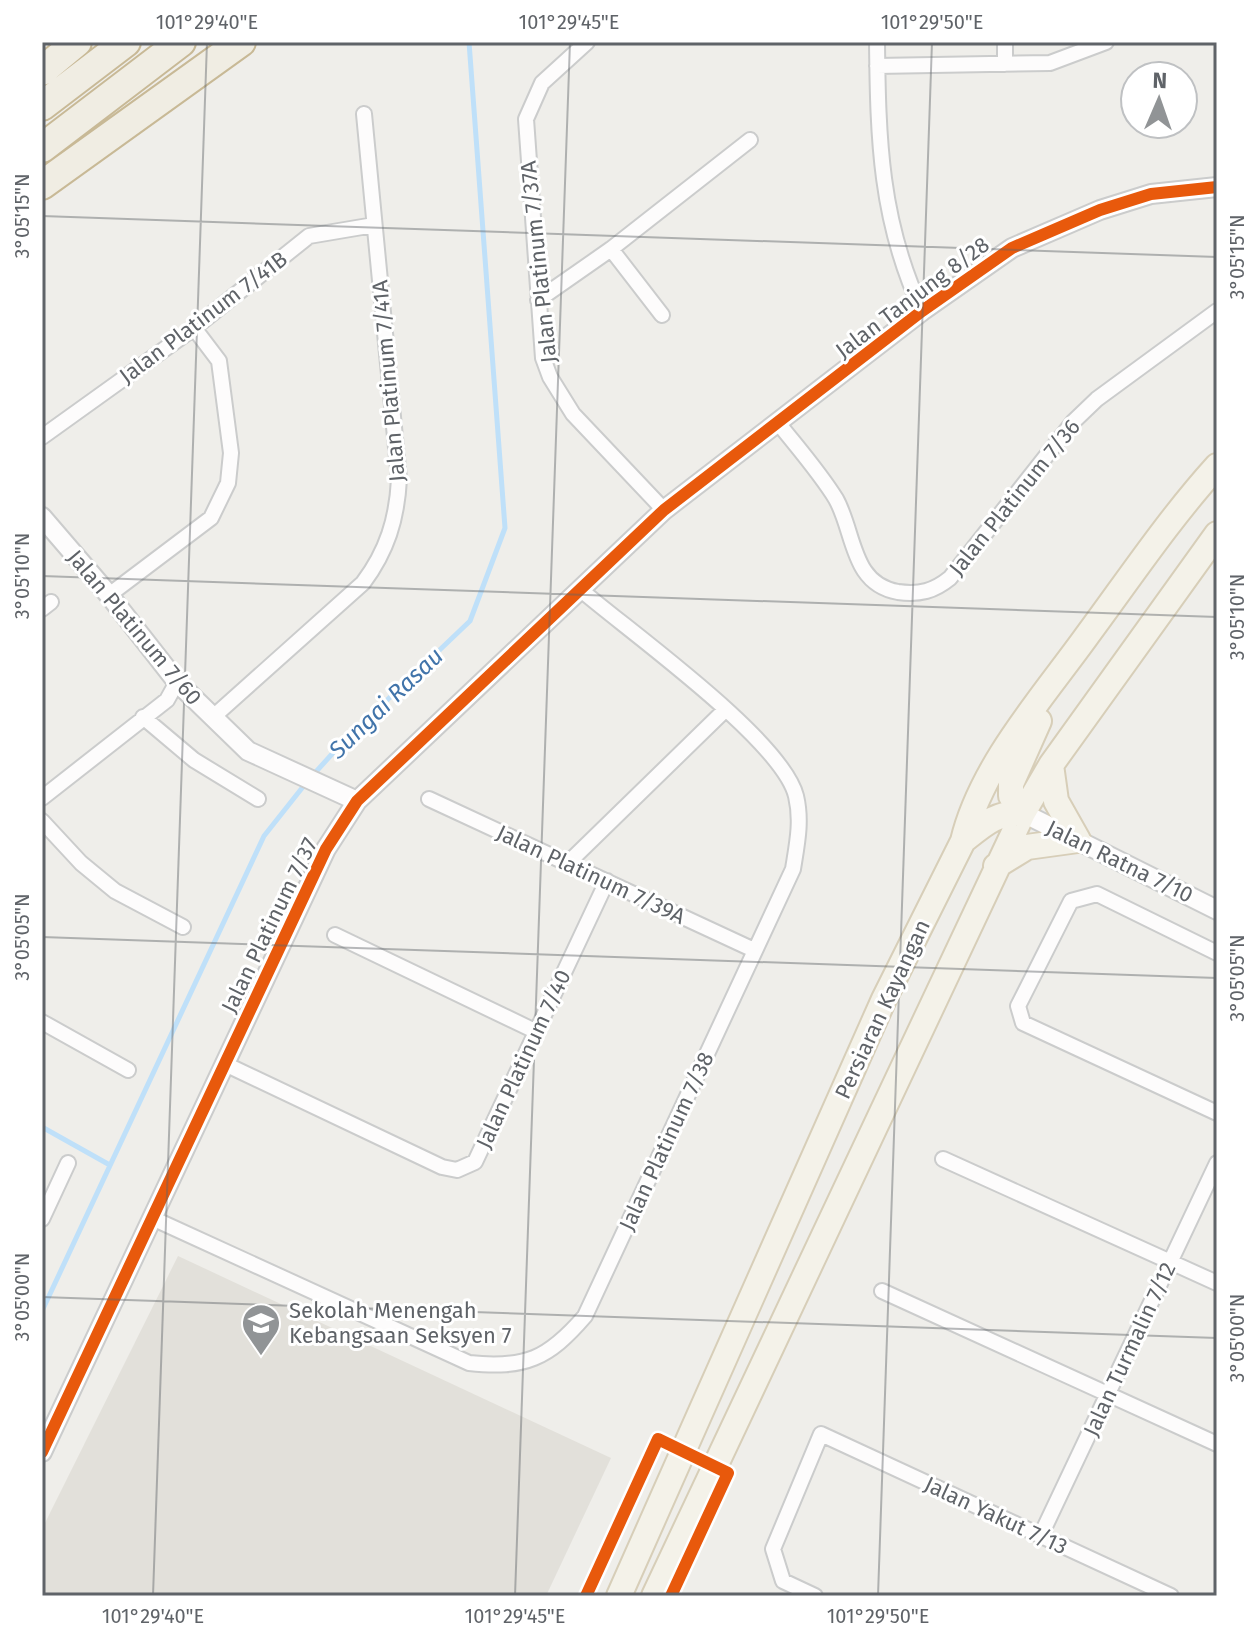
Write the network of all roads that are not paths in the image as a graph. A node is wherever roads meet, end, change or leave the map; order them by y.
1 (77, 42) edge
2 (126, 42) edge
3 (181, 42) edge
4 (241, 42) edge
5 (587, 42) edge
6 (877, 42) edge
7 (1005, 42) edge
8 (1106, 42) edge
9 (1005, 64) junction
10 (877, 66) junction
11 (42, 71) edge
12 (42, 106) edge
13 (364, 114) dead end
14 (750, 140) dead end
15 (42, 148) edge
16 (42, 185) edge
17 (1217, 187) edge
18 (374, 225) junction
19 (611, 249) junction
20 (538, 300) junction
21 (922, 311) junction
22 (1217, 311) edge
23 (662, 315) dead end
24 (194, 328) junction
25 (779, 424) junction
26 (42, 437) edge
27 (1217, 466) edge
28 (664, 510) junction
29 (42, 517) edge
30 (1217, 534) edge
31 (581, 590) junction
32 (109, 595) junction
33 (1062, 670) junction
34 (177, 682) junction
35 (725, 710) junction
36 (143, 717) junction
37 (212, 718) junction
38 (1051, 765) junction
39 (42, 798) edge
40 (258, 799) dead end
41 (429, 799) dead end
42 (357, 801) junction
43 (1023, 813) junction
44 (42, 821) edge
45 (1078, 840) junction
46 (963, 841) junction
47 (568, 863) junction
48 (996, 866) junction
49 (607, 881) junction
50 (1217, 910) edge
51 (183, 927) dead end
52 (335, 935) dead end
53 (754, 950) junction
54 (1217, 953) edge
55 (42, 1022) edge
56 (537, 1032) junction
57 (225, 1064) junction
58 (128, 1070) dead end
59 (1217, 1113) edge
60 (943, 1159) dead end
61 (68, 1163) dead end
62 (1217, 1163) edge
63 (152, 1218) junction
64 (42, 1219) edge
65 (1171, 1261) junction
66 (1217, 1283) edge
67 (882, 1291) dead end
68 (1108, 1392) junction
69 (1217, 1444) edge
70 (42, 1452) edge
71 (1041, 1535) junction
72 (619, 1596) edge
73 (654, 1596) edge
74 (815, 1596) edge
75 (1171, 1596) edge

1 - 11 highway
2 - 12 highway
3 - 15 highway
4 - 16 highway
5 - 20 street, Jalan Platinum 7/37A
6 - 10 street
7 - 9 street
8 - 9 street
9 - 10 street
10 - 21 street
13 - 18 street, Jalan Platinum 7/41A
14 - 19 street
17 - 21 street, Jalan Tanjung 8/28
18 - 24 street, Jalan Platinum 7/41B
18 - 37 street, Jalan Platinum 7/41A
19 - 20 street
19 - 23 street
20 - 28 street, Jalan Platinum 7/37A
21 - 25 street, Jalan Tanjung 8/28
22 - 25 street, Jalan Platinum 7/36
24 - 26 street, Jalan Platinum 7/41B
24 - 32 street
25 - 28 street, Jalan Tanjung 8/28
27 - 33 main road, Persiaran Kayangan
28 - 31 street, Jalan Platinum 7/37
29 - 32 street, Jalan Platinum 7/60
30 - 38 main road, Persiaran Kayangan
31 - 35 street, Jalan Platinum 7/38
31 - 42 street, Jalan Platinum 7/37
32 - 34 street, Jalan Platinum 7/60
33 - 43 main road
33 - 46 main road, Persiaran Kayangan
34 - 36 street
34 - 37 street, Jalan Platinum 7/60
35 - 47 street
35 - 53 street, Jalan Platinum 7/38
36 - 39 street
36 - 40 street
37 - 42 street, Jalan Platinum 7/60
38 - 43 main road, Persiaran Kayangan
38 - 45 main road
41 - 47 street, Jalan Platinum 7/39A
42 - 57 street, Jalan Platinum 7/37
43 - 45 street, Jalan Ratna 7/10
43 - 46 main road
43 - 48 main road, Persiaran Kayangan
44 - 51 street
45 - 48 main road
45 - 50 street, Jalan Ratna 7/10
46 - 72 main road, Persiaran Kayangan
47 - 49 street, Jalan Platinum 7/39A
48 - 73 main road, Persiaran Kayangan
49 - 53 street, Jalan Platinum 7/39A
49 - 56 street, Jalan Platinum 7/40
52 - 56 street
53 - 63 street, Jalan Platinum 7/38
54 - 59 street
55 - 58 street
56 - 57 street, Jalan Platinum 7/40
57 - 63 street, Jalan Platinum 7/37
60 - 65 street
61 - 64 street
62 - 65 street, Jalan Turmalin 7/12
63 - 70 street, Jalan Platinum 7/37
65 - 66 street
65 - 68 street, Jalan Turmalin 7/12
67 - 68 street
68 - 69 street
68 - 71 street, Jalan Turmalin 7/12
71 - 74 street, Jalan Yakut 7/13
71 - 75 street, Jalan Yakut 7/13

